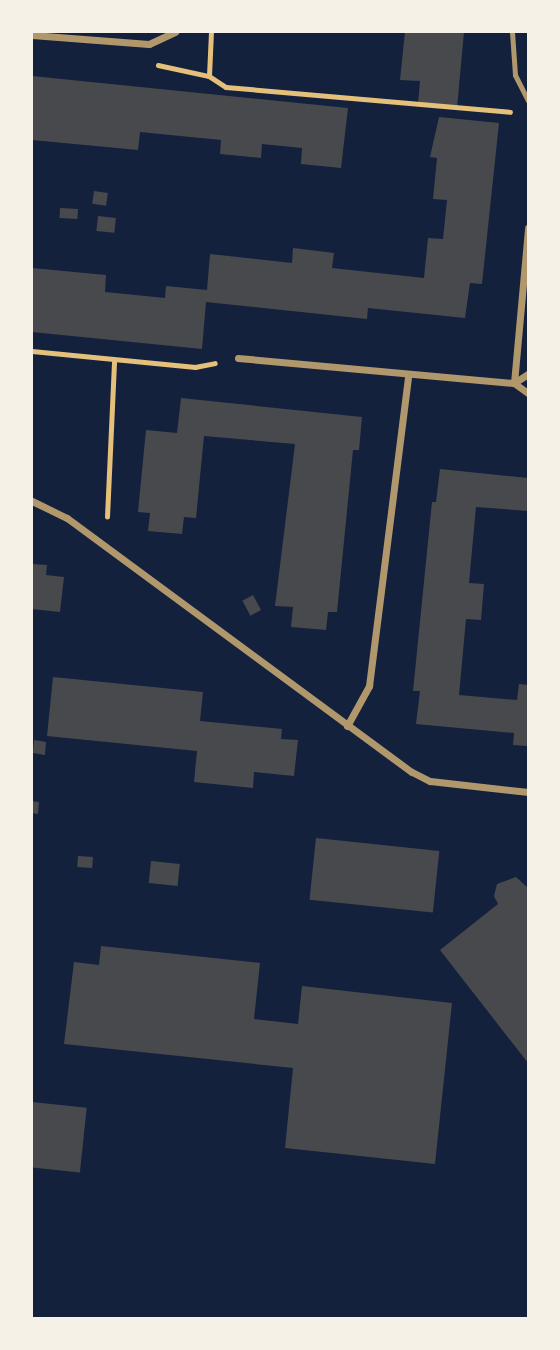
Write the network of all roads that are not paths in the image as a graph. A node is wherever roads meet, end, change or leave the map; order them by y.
1 (175, 32) edge
2 (512, 32) edge
3 (32, 35) edge
4 (528, 101) edge
5 (528, 228) edge
6 (238, 358) road end
7 (528, 374) edge
8 (408, 376) junction
9 (514, 383) junction
10 (528, 393) edge
11 (32, 501) edge
12 (347, 726) junction
13 (528, 792) edge

1 - 3 street
2 - 4 lane
5 - 9 street
6 - 8 street
7 - 9 street
8 - 9 street
8 - 12 street
9 - 10 street
11 - 12 street
12 - 13 street

